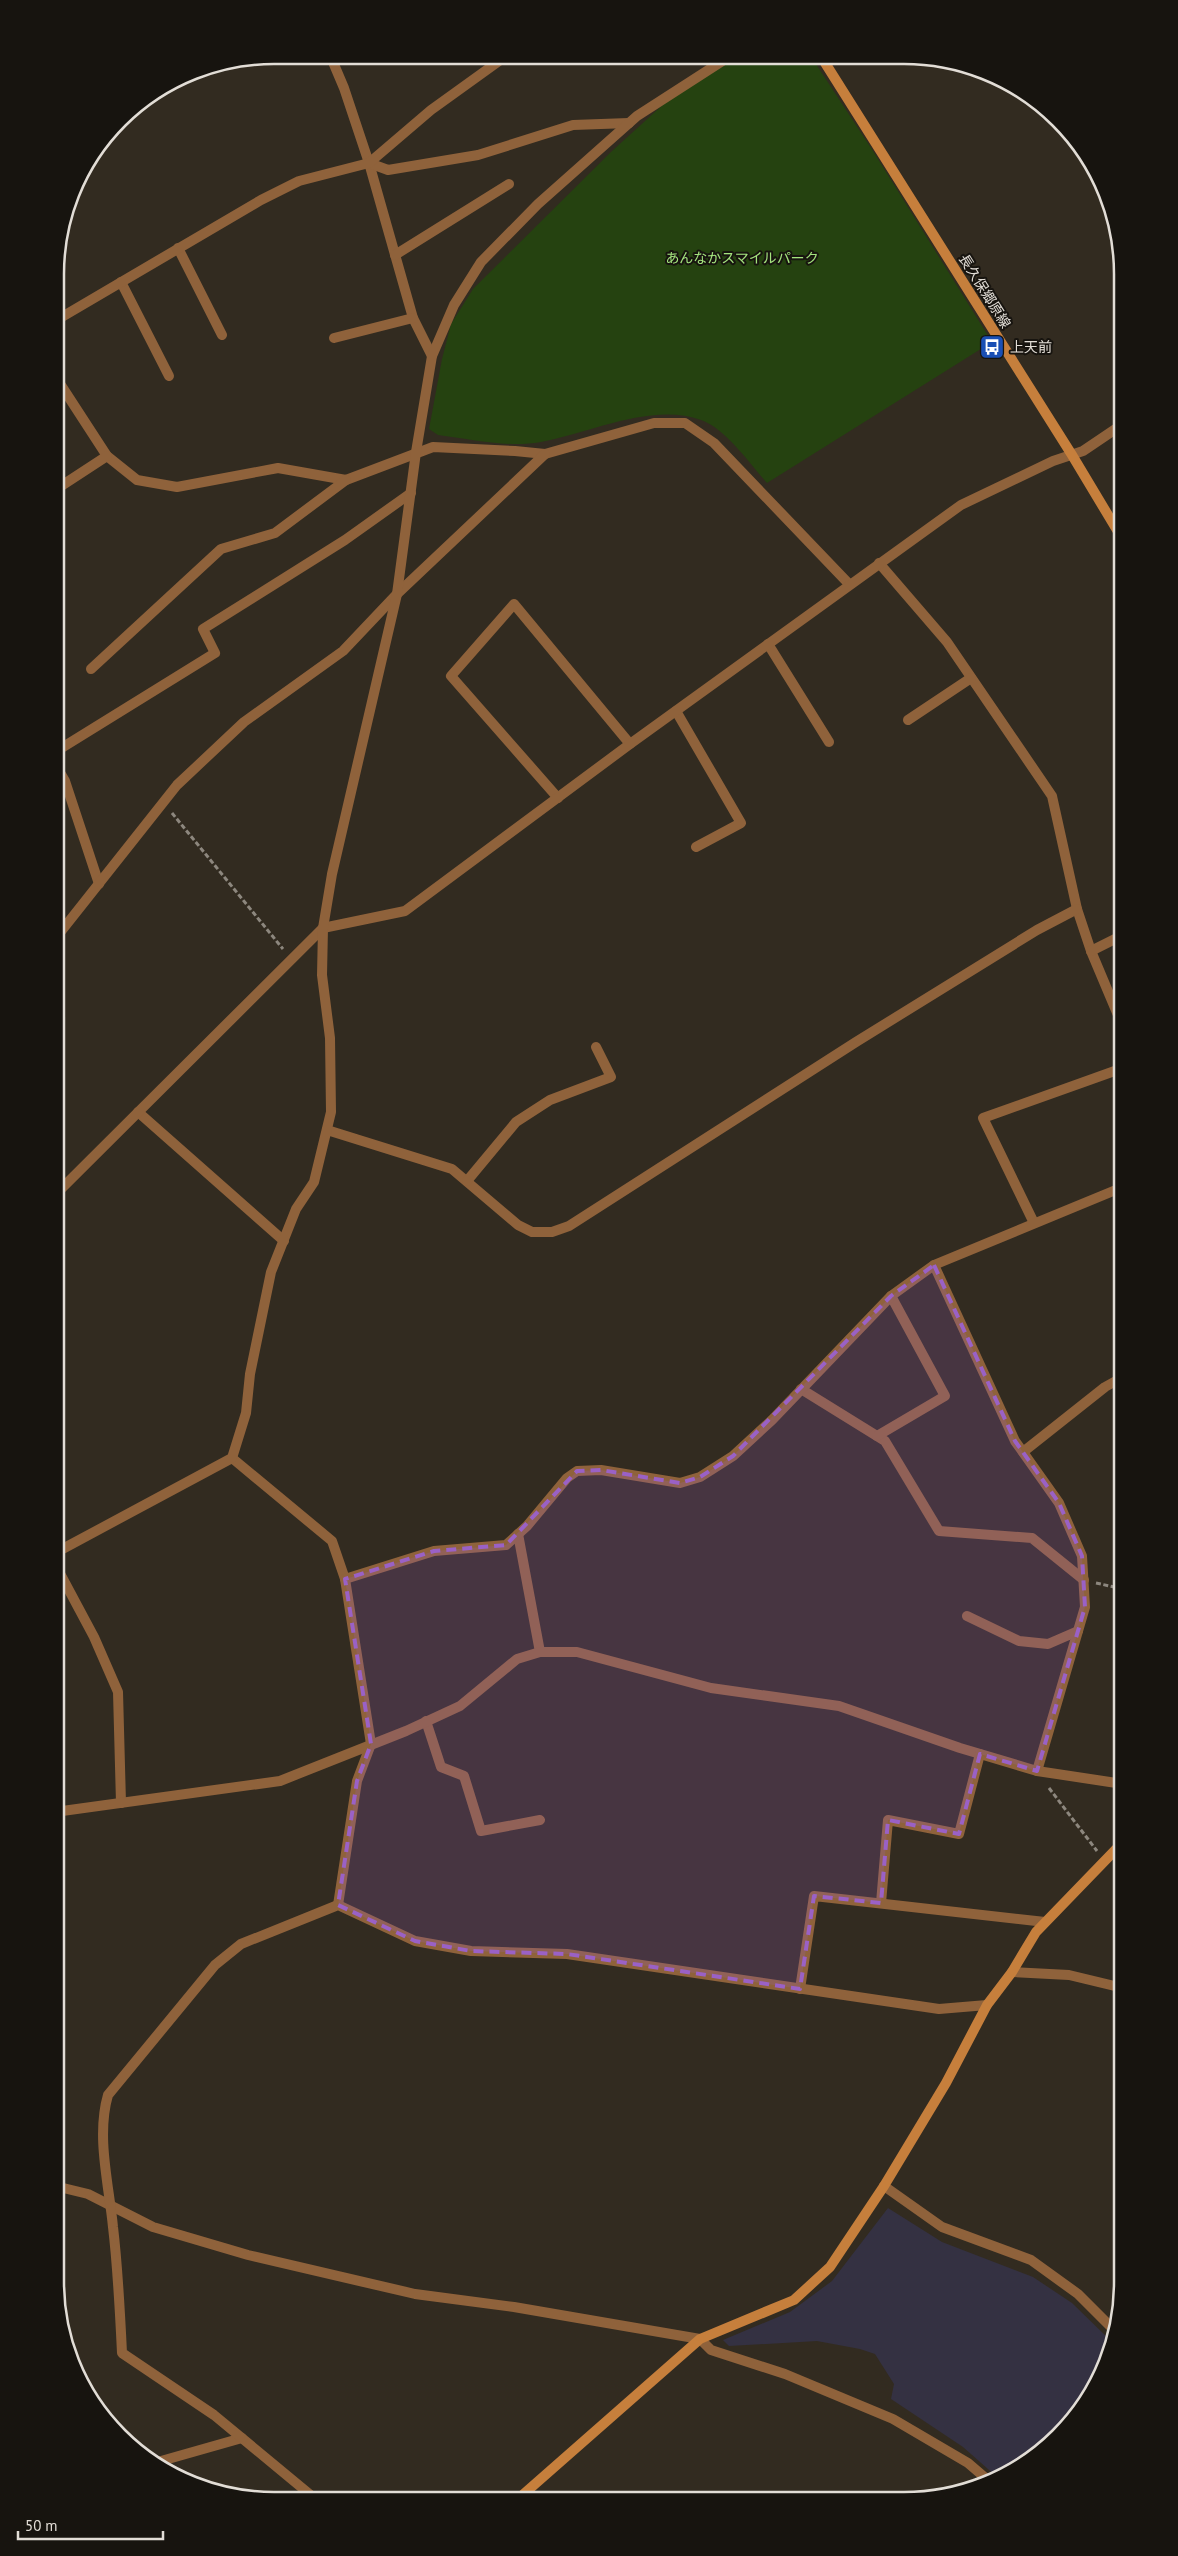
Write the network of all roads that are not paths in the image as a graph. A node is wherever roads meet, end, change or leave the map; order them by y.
1 (334, 64) edge
2 (495, 64) edge
3 (718, 64) edge
4 (826, 64) edge
5 (628, 123) junction
6 (370, 163) junction
7 (508, 184) dead end
8 (178, 248) junction
9 (395, 255) junction
10 (121, 282) junction
11 (64, 312) edge
12 (413, 318) junction
13 (222, 335) dead end
14 (334, 338) dead end
15 (432, 356) junction
16 (169, 376) dead end
17 (64, 389) edge
18 (1114, 430) edge
19 (416, 452) junction
20 (545, 454) junction
21 (1072, 455) junction
22 (107, 456) junction
23 (346, 480) junction
24 (64, 484) edge
25 (412, 493) junction
26 (1114, 525) edge
27 (879, 563) junction
28 (849, 584) junction
29 (397, 594) junction
30 (768, 644) junction
31 (91, 669) dead end
32 (971, 678) junction
33 (676, 711) junction
34 (908, 720) dead end
35 (829, 742) dead end
36 (630, 744) junction
37 (64, 746) edge
38 (64, 779) edge
39 (558, 798) junction
40 (696, 847) dead end
41 (99, 884) junction
42 (1077, 909) junction
43 (64, 928) edge
44 (323, 928) junction
45 (1114, 940) edge
46 (1091, 951) junction
47 (1114, 1006) edge
48 (596, 1047) dead end
49 (1114, 1071) edge
50 (138, 1112) junction
51 (327, 1130) junction
52 (467, 1180) junction
53 (64, 1186) edge
54 (1114, 1191) edge
55 (1034, 1223) junction
56 (284, 1241) junction
57 (934, 1265) junction
58 (891, 1296) junction
59 (1114, 1382) edge
60 (801, 1389) junction
61 (877, 1436) junction
62 (1023, 1452) junction
63 (232, 1458) junction
64 (518, 1534) junction
65 (64, 1548) edge
66 (345, 1579) junction
67 (1084, 1580) junction
68 (64, 1581) edge
69 (967, 1616) dead end
70 (1078, 1631) junction
71 (540, 1652) junction
72 (426, 1721) junction
73 (371, 1744) junction
74 (980, 1754) junction
75 (1037, 1771) junction
76 (1114, 1783) edge
77 (121, 1803) junction
78 (64, 1811) edge
79 (540, 1820) dead end
80 (1114, 1851) edge
81 (881, 1904) junction
82 (338, 1905) junction
83 (1045, 1922) junction
84 (1012, 1972) junction
85 (1114, 1986) edge
86 (800, 1989) junction
87 (986, 2005) junction
88 (884, 2186) junction
89 (64, 2188) edge
90 (111, 2205) junction
91 (1109, 2326) edge
92 (700, 2339) junction
93 (242, 2438) junction
94 (163, 2460) edge
95 (984, 2476) edge
96 (307, 2492) edge
97 (526, 2492) edge

1 - 6 street
2 - 6 street
3 - 5 street
4 - 21 street, 長久保郷原線
5 - 6 street
5 - 15 street
6 - 8 street
6 - 9 street
7 - 9 street
8 - 10 street
8 - 13 street
9 - 12 street
10 - 11 street
10 - 16 street
12 - 14 street
12 - 15 street
15 - 19 street
17 - 22 street
18 - 21 street
19 - 20 street
19 - 23 street
19 - 25 street
20 - 28 street
20 - 29 street
21 - 26 street, 長久保郷原線
21 - 27 street
22 - 23 street
22 - 24 street
23 - 31 street
25 - 29 street
25 - 37 street
27 - 28 street
27 - 32 street
28 - 30 street
29 - 41 street
29 - 44 street
30 - 33 street
30 - 35 street
32 - 34 street
32 - 42 street
33 - 36 street
33 - 40 street
36 - 39 street
36 - 39 street
38 - 41 street
39 - 44 street
41 - 43 street
42 - 46 street
42 - 52 street
44 - 50 street
44 - 51 street
45 - 46 street
46 - 47 street
48 - 52 street
49 - 55 street
50 - 53 street
50 - 56 street
51 - 52 street
51 - 56 street
54 - 55 street
55 - 57 street
56 - 63 street
57 - 58 street
57 - 62 street
58 - 60 street
58 - 61 street
59 - 62 street
60 - 61 street
60 - 64 street
61 - 67 street
62 - 67 street
63 - 65 street
63 - 66 street
64 - 66 street
64 - 71 street
66 - 73 street
67 - 70 street
68 - 77 street
69 - 70 street
70 - 75 street
71 - 72 street
71 - 74 street
72 - 73 street
72 - 79 street
73 - 77 street
73 - 82 street
74 - 75 street
74 - 81 street
75 - 76 street
77 - 78 street
80 - 83 street
81 - 83 street
81 - 86 street
82 - 86 street
82 - 90 street
83 - 84 street
84 - 85 street
84 - 87 street
86 - 87 street
87 - 88 street
88 - 91 street
88 - 92 street
89 - 90 street
90 - 92 street
90 - 93 street
92 - 95 street
92 - 97 street
93 - 94 street
93 - 96 street

